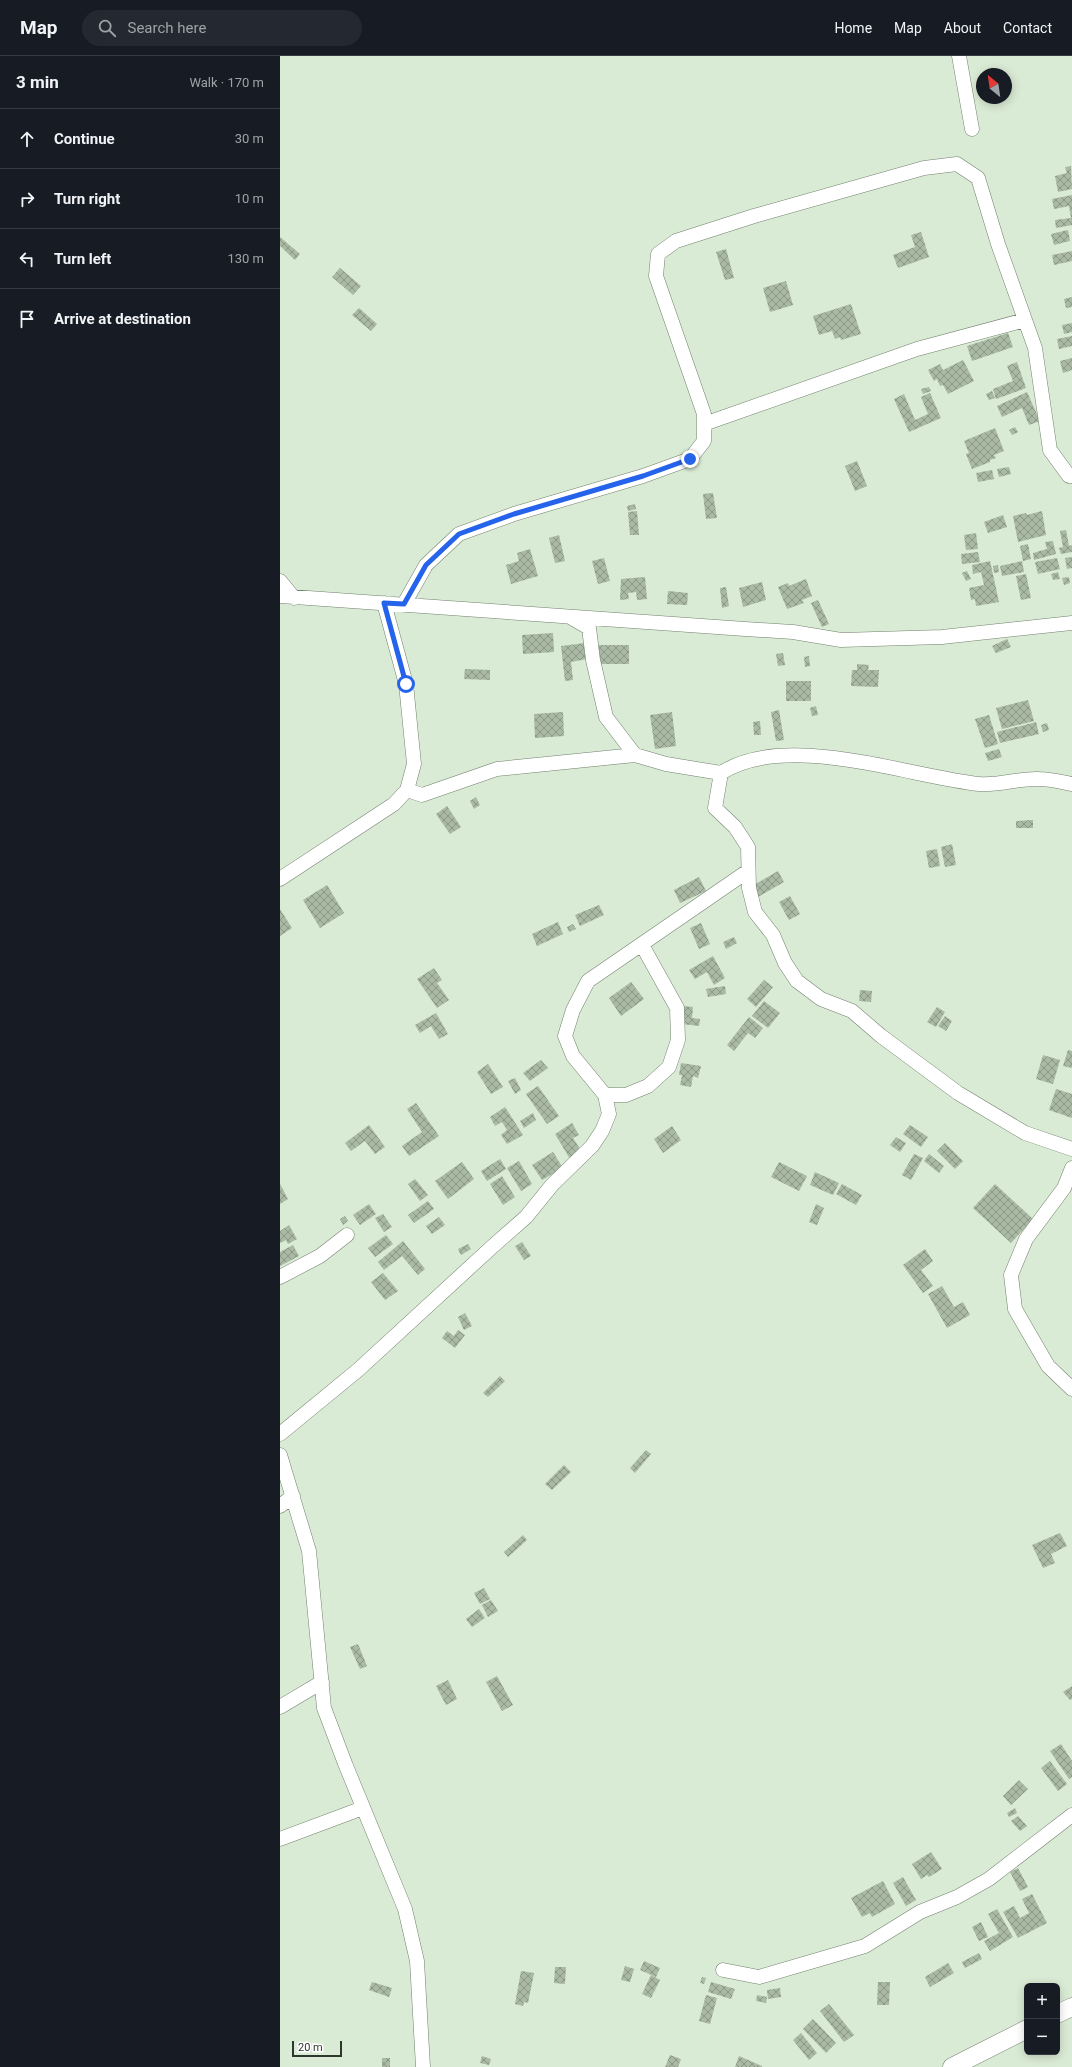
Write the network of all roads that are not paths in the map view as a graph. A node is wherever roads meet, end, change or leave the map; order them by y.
1 (959, 56) edge
2 (972, 129) dead end
3 (1025, 320) junction
4 (704, 424) junction
5 (1072, 476) edge
6 (280, 581) edge
7 (280, 596) edge
8 (294, 598) junction
9 (384, 603) junction
10 (404, 604) junction
11 (570, 617) junction
12 (1072, 623) edge
13 (635, 755) junction
14 (721, 773) junction
15 (1072, 784) edge
16 (407, 790) junction
17 (748, 871) junction
18 (280, 878) edge
19 (642, 945) junction
20 (605, 1095) junction
21 (1072, 1149) edge
22 (1072, 1168) edge
23 (347, 1235) dead end
24 (280, 1277) edge
25 (1071, 1387) edge
26 (280, 1434) edge
27 (280, 1455) edge
28 (293, 1496) junction
29 (280, 1506) edge
30 (322, 1682) junction
31 (280, 1707) edge
32 (363, 1808) junction
33 (1072, 1814) edge
34 (280, 1839) edge
35 (723, 1970) dead end
36 (1072, 2007) edge
37 (1060, 2013) edge
38 (1024, 2031) edge
39 (423, 2067) edge
40 (952, 2067) edge

1 - 2 street
3 - 4 street
3 - 4 street
3 - 5 street
4 - 10 street
6 - 8 street
7 - 8 street
8 - 9 street
9 - 10 street
9 - 16 street
10 - 11 street
11 - 12 street
11 - 13 street
13 - 14 street
13 - 16 street
14 - 15 street
14 - 17 street
16 - 18 street
17 - 19 street
17 - 21 street
19 - 20 street
19 - 20 street
20 - 26 street
22 - 25 street
23 - 24 street
27 - 28 street
28 - 29 street
28 - 30 street
30 - 31 street
30 - 32 street
32 - 34 street
32 - 39 street
33 - 35 street
36 - 37 street
38 - 40 street

